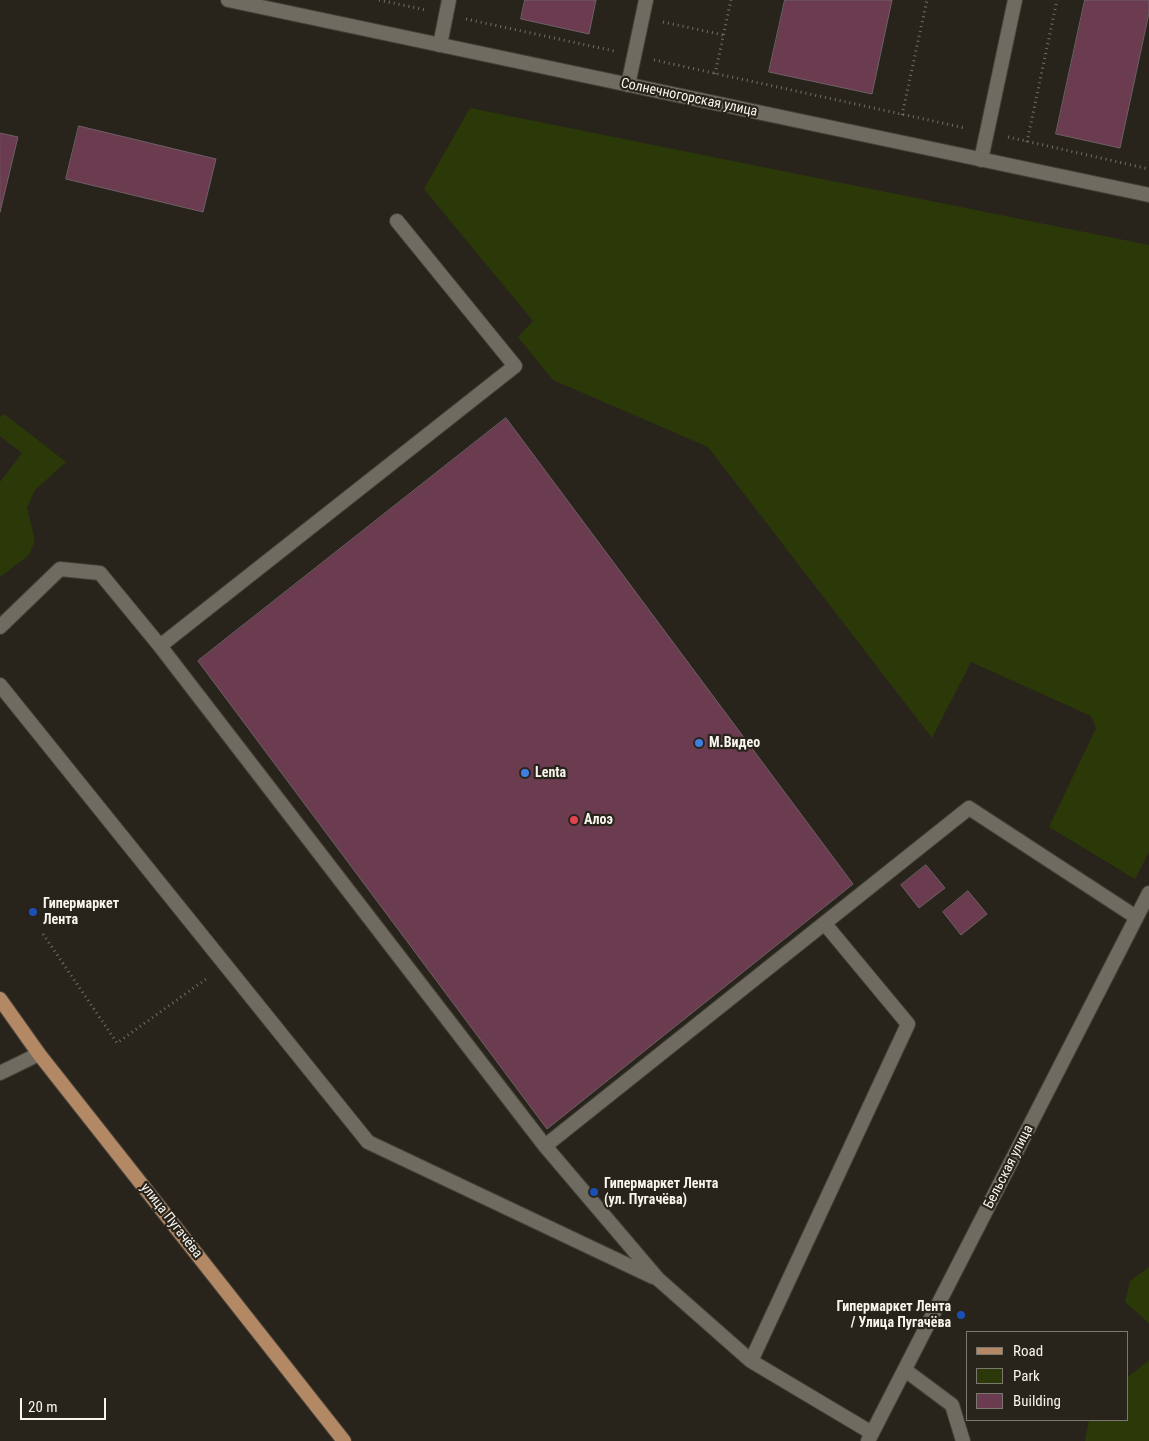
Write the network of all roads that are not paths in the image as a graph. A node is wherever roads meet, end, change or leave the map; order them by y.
1 (228, 0) edge
2 (449, 0) edge
3 (646, 0) edge
4 (1015, 0) edge
5 (440, 45) junction
6 (628, 85) junction
7 (981, 160) junction
8 (1149, 195) edge
9 (397, 221) dead end
10 (0, 627) edge
11 (160, 646) junction
12 (0, 686) edge
13 (1149, 893) edge
14 (1136, 917) junction
15 (825, 924) junction
16 (0, 998) edge
17 (39, 1054) junction
18 (0, 1073) edge
19 (545, 1146) junction
20 (658, 1279) junction
21 (751, 1361) junction
22 (905, 1370) junction
23 (870, 1437) edge
24 (342, 1440) edge
25 (963, 1441) edge

1 - 5 street, Солнечногорская улица
2 - 5 street
3 - 6 street
4 - 7 street
5 - 6 street, Солнечногорская улица
6 - 7 street, Солнечногорская улица
7 - 8 street, Солнечногорская улица
9 - 11 street
10 - 11 street
11 - 19 street
12 - 20 street
13 - 14 street, Бельская улица
14 - 15 street
14 - 22 street, Бельская улица
15 - 19 street
15 - 21 street
16 - 17 main road, улица Пугачёва
17 - 18 street
17 - 24 main road, улица Пугачёва
19 - 20 street
20 - 21 street
21 - 23 street
22 - 23 street, Бельская улица
22 - 25 street

